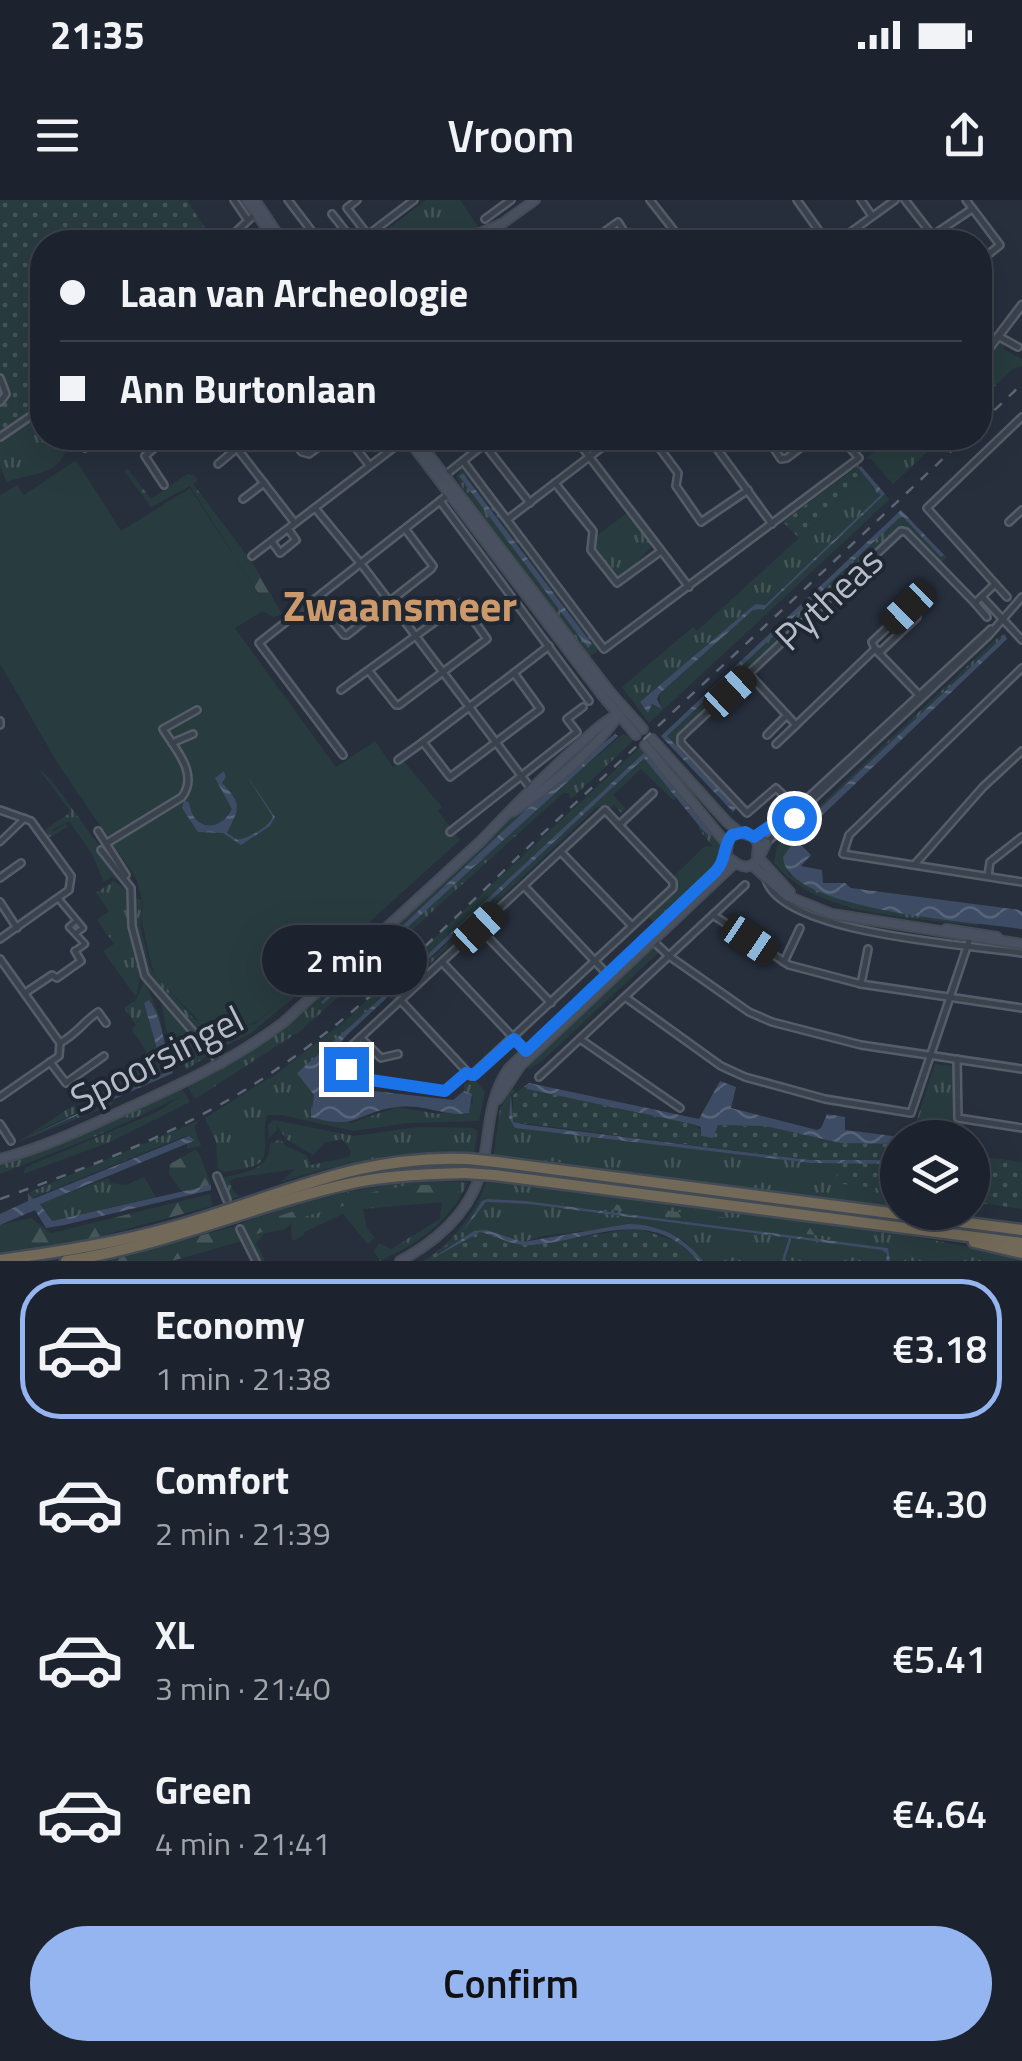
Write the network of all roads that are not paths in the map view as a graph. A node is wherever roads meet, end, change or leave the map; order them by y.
1 (234, 200) edge
2 (247, 200) edge
3 (255, 200) edge
4 (288, 200) edge
5 (357, 200) edge
6 (414, 200) edge
7 (511, 200) edge
8 (535, 200) edge
9 (650, 200) edge
10 (860, 200) edge
11 (895, 200) edge
12 (905, 200) edge
13 (966, 200) edge
14 (799, 201) edge
15 (972, 209) junction
16 (259, 211) junction
17 (332, 214) dead end
18 (872, 216) junction
19 (247, 219) junction
20 (485, 219) dead end
21 (236, 230) edge
22 (269, 230) edge
23 (274, 230) edge
24 (311, 230) edge
25 (345, 230) edge
26 (364, 230) edge
27 (375, 230) edge
28 (487, 230) edge
29 (674, 230) edge
30 (819, 230) edge
31 (853, 230) edge
32 (928, 230) edge
33 (942, 230) edge
34 (988, 230) edge
35 (1022, 305) edge
36 (998, 336) junction
37 (992, 343) edge
38 (1018, 347) dead end
39 (0, 378) edge
40 (0, 402) edge
41 (30, 416) edge
42 (1022, 417) edge
43 (0, 437) edge
44 (992, 446) edge
45 (152, 450) edge
46 (233, 450) edge
47 (238, 450) edge
48 (357, 450) edge
49 (390, 450) edge
50 (414, 450) edge
51 (424, 450) edge
52 (477, 450) edge
53 (489, 450) edge
54 (586, 450) edge
55 (597, 450) edge
56 (661, 450) edge
57 (719, 450) edge
58 (775, 450) edge
59 (798, 450) edge
60 (852, 450) edge
61 (988, 450) edge
62 (590, 455) junction
63 (463, 461) junction
64 (218, 464) dead end
65 (369, 465) junction
66 (442, 477) junction
67 (264, 483) junction
68 (555, 483) junction
69 (164, 485) dead end
70 (748, 490) junction
71 (453, 491) junction
72 (243, 498) dead end
73 (440, 501) junction
74 (530, 503) junction
75 (315, 508) junction
76 (1022, 510) edge
77 (508, 520) junction
78 (294, 522) junction
79 (1009, 522) dead end
80 (772, 524) junction
81 (288, 530) junction
82 (406, 530) junction
83 (272, 542) junction
84 (661, 551) junction
85 (252, 556) dead end
86 (360, 565) junction
87 (994, 584) junction
88 (689, 587) junction
89 (982, 596) junction
90 (1007, 597) dead end
91 (315, 600) junction
92 (389, 601) junction
93 (975, 603) junction
94 (1020, 603) edge
95 (987, 617) dead end
96 (1003, 619) junction
97 (415, 636) junction
98 (1022, 640) edge
99 (549, 646) junction
100 (875, 649) junction
101 (1022, 668) edge
102 (369, 671) junction
103 (442, 673) junction
104 (514, 673) junction
105 (749, 674) junction
106 (342, 690) dead end
107 (606, 693) junction
108 (920, 697) junction
109 (590, 701) dead end
110 (583, 707) dead end
111 (468, 708) junction
112 (197, 710) dead end
113 (619, 714) junction
114 (788, 716) junction
115 (633, 718) junction
116 (796, 725) junction
117 (602, 730) junction
118 (638, 732) junction
119 (193, 734) dead end
120 (766, 734) dead end
121 (423, 742) junction
122 (496, 742) junction
123 (172, 743) junction
124 (776, 744) dead end
125 (1022, 751) edge
126 (344, 755) dead end
127 (398, 760) dead end
128 (521, 775) junction
129 (534, 792) junction
130 (653, 793) dead end
131 (0, 810) edge
132 (799, 810) junction
133 (25, 818) junction
134 (618, 825) junction
135 (98, 832) dead end
136 (450, 832) dead end
137 (739, 832) junction
138 (1022, 836) edge
139 (754, 837) junction
140 (729, 841) junction
141 (0, 842) edge
142 (108, 843) junction
143 (766, 843) joint
144 (101, 850) dead end
145 (560, 852) junction
146 (757, 861) junction
147 (733, 862) junction
148 (21, 863) dead end
149 (916, 863) junction
150 (988, 876) junction
151 (0, 878) edge
152 (766, 879) junction
153 (1022, 882) edge
154 (745, 885) dead end
155 (524, 886) junction
156 (131, 888) junction
157 (791, 896) junction
158 (58, 898) junction
159 (0, 902) edge
160 (713, 914) junction
161 (632, 926) junction
162 (17, 928) junction
163 (479, 928) junction
164 (800, 928) dead end
165 (651, 938) junction
166 (970, 938) junction
167 (0, 939) edge
168 (1019, 943) edge
169 (868, 949) dead end
170 (74, 952) joint
171 (1022, 953) edge
172 (669, 956) junction
173 (0, 959) edge
174 (442, 962) junction
175 (596, 962) junction
176 (784, 962) junction
177 (609, 977) junction
178 (861, 984) junction
179 (25, 993) junction
180 (625, 996) junction
181 (950, 998) junction
182 (402, 1002) junction
183 (551, 1003) junction
184 (1022, 1008) edge
185 (106, 1023) dead end
186 (361, 1038) junction
187 (514, 1039) junction
188 (580, 1039) junction
189 (60, 1043) junction
190 (398, 1054) dead end
191 (528, 1054) junction
192 (104, 1056) dead end
193 (931, 1056) junction
194 (956, 1059) junction
195 (50, 1062) junction
196 (221, 1064) junction
197 (1022, 1069) edge
198 (468, 1075) junction
199 (539, 1077) dead end
200 (0, 1098) edge
201 (680, 1108) dead end
202 (0, 1124) edge
203 (1022, 1128) edge
204 (11, 1140) dead end
205 (0, 1159) edge
206 (217, 1176) dead end
207 (227, 1200) dead end
208 (240, 1228) dead end
209 (1022, 1230) edge
210 (940, 1232) junction
211 (1022, 1243) edge
212 (1022, 1254) edge
213 (0, 1260) edge
214 (66, 1261) edge
215 (256, 1261) edge
216 (400, 1261) edge

1 - 19 street
2 - 16 main road
3 - 16 main road
4 - 24 street
5 - 26 street
6 - 27 street
7 - 20 street
8 - 28 main road
9 - 29 street
10 - 18 street
11 - 18 street
12 - 32 street
13 - 15 street
14 - 30 street
15 - 33 street
15 - 34 street
16 - 19 street
16 - 22 main road
16 - 23 main road
17 - 25 street
18 - 31 street
19 - 21 street
35 - 36 street
36 - 37 street
36 - 38 street
39 - 40 street
41 - 43 street
42 - 44 street
45 - 69 street
46 - 64 street
47 - 67 street
48 - 65 street
49 - 65 street
50 - 66 main road
51 - 66 main road
52 - 63 street
53 - 74 street
54 - 62 street
55 - 62 street
56 - 70 street
57 - 70 street
58 - 59 street
60 - 80 street
61 - 87 street
62 - 68 street
62 - 84 street
63 - 66 street
63 - 77 street
65 - 75 street
66 - 71 main road
67 - 72 street
67 - 78 street
68 - 74 street
68 - 84 street
70 - 80 street
71 - 73 street
71 - 107 main road
73 - 82 street
73 - 99 street
74 - 77 street
75 - 78 street
75 - 86 street
76 - 79 street
77 - 88 street
78 - 81 street
80 - 88 street
81 - 83 street
81 - 83 street
82 - 86 street
82 - 92 street
83 - 85 street
84 - 88 street
86 - 91 street
86 - 92 street
87 - 89 street
87 - 90 street
89 - 93 street
89 - 96 street
91 - 92 street
91 - 126 street
92 - 97 street
93 - 95 street
93 - 105 street, Pytheas
94 - 96 street
96 - 98 street
96 - 108 street
97 - 102 street
97 - 103 street
97 - 103 street
99 - 104 street
99 - 109 street
100 - 100 street
100 - 108 street
100 - 116 street
101 - 149 street
102 - 103 street
102 - 106 street
103 - 111 street
104 - 111 street
104 - 122 street
105 - 114 street
105 - 132 street, Pytheas
107 - 113 main road
107 - 115 main road
107 - 117 main road
108 - 132 street
110 - 128 street
111 - 121 street
111 - 122 street
112 - 123 street
113 - 115 main road
113 - 117 main road, Spoorsingel
113 - 118 main road
114 - 116 street
114 - 120 street
115 - 118 main road
116 - 124 street
117 - 118 main road
117 - 129 main road, Spoorsingel
119 - 123 street
121 - 122 street
121 - 127 street
122 - 128 street
123 - 142 street
125 - 149 street
128 - 129 street
128 - 136 street
129 - 196 main road, Spoorsingel
130 - 134 street
131 - 133 street
132 - 139 street
132 - 143 street
133 - 141 street
133 - 158 street
134 - 145 street
134 - 161 street
135 - 142 street
137 - 139 main road
137 - 140 main road
137 - 140 main road
138 - 150 street
139 - 140 main road
139 - 146 main road
140 - 147 main road
142 - 156 street
143 - 146 main road
144 - 156 street
145 - 155 street
145 - 161 street
146 - 147 main road
146 - 152 main road
146 - 157 main road
147 - 165 main road
147 - 165 main road
148 - 151 street
149 - 150 street
150 - 153 street
152 - 157 main road
152 - 166 street
154 - 160 street
155 - 163 street
155 - 175 street
156 - 196 street
157 - 166 main road
158 - 162 street
158 - 170 street
159 - 162 street
160 - 172 street
160 - 176 street
161 - 175 street
162 - 167 street
163 - 174 street
163 - 183 street
164 - 176 street
165 - 172 street
165 - 177 main road
166 - 168 main road
166 - 171 street
166 - 181 street
169 - 178 street
170 - 179 street
172 - 180 street
172 - 193 street
173 - 179 street
174 - 182 street
174 - 187 street
175 - 177 street
175 - 183 street
176 - 178 street
177 - 191 main road
178 - 181 street
179 - 189 street
180 - 188 street
180 - 193 street
181 - 184 street
181 - 193 street
182 - 186 street
182 - 198 street
183 - 187 street
185 - 189 street
186 - 190 street
186 - 198 street
187 - 191 street
187 - 198 street
188 - 199 street
188 - 201 street
189 - 195 street
191 - 216 main road
192 - 195 street
193 - 194 street
194 - 197 street
194 - 203 street
195 - 200 street
196 - 205 main road, Spoorsingel
202 - 204 street
206 - 207 street
208 - 215 street
209 - 213 highway, bridge
210 - 211 highway
210 - 212 highway
210 - 214 highway, bridge

